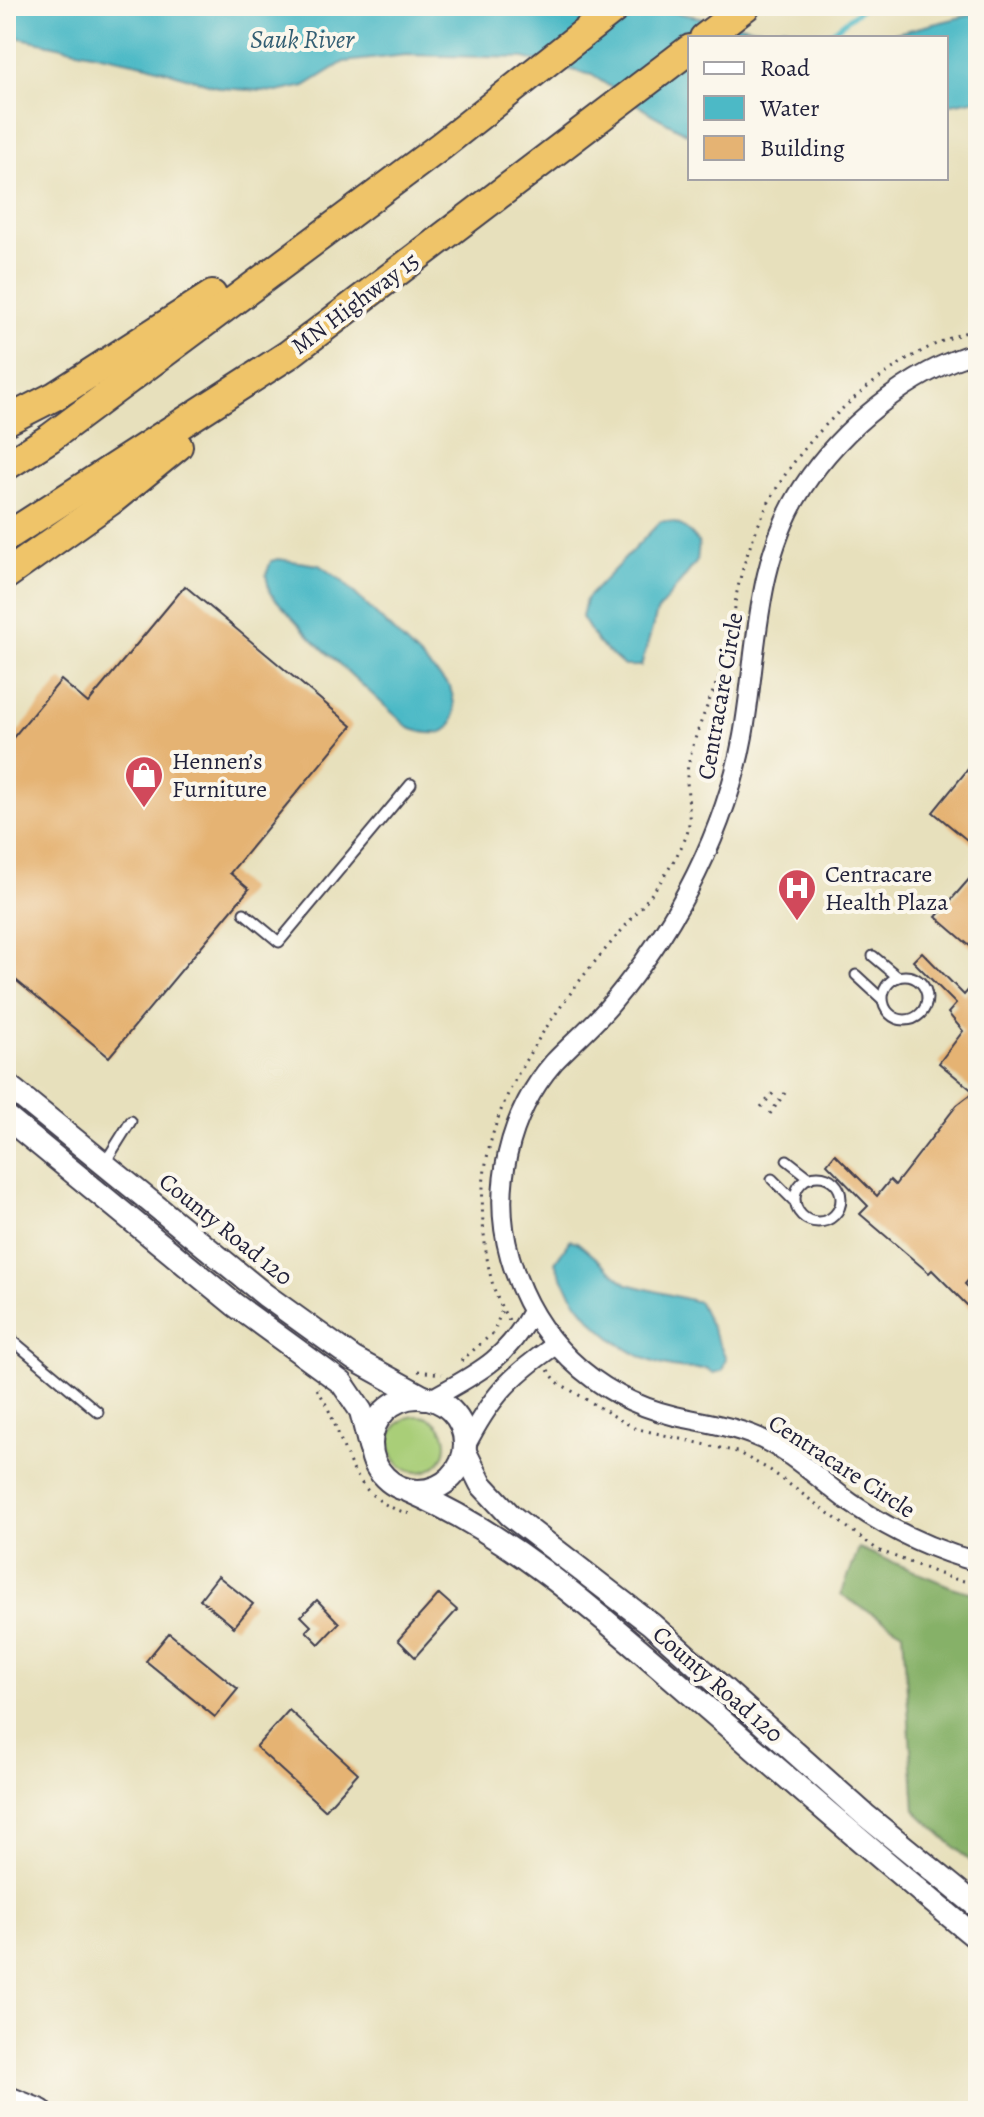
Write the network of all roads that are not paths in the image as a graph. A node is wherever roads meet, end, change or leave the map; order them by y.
1 (618, 6) edge
2 (746, 6) edge
3 (707, 36) edge
4 (688, 50) edge
5 (441, 146) junction
6 (299, 347) junction
7 (978, 352) edge
8 (6, 421) edge
9 (6, 466) edge
10 (6, 537) edge
11 (6, 575) edge
12 (411, 784) dead end
13 (244, 913) dead end
14 (873, 956) dead end
15 (856, 975) dead end
16 (898, 977) junction
17 (882, 999) junction
18 (6, 1084) edge
19 (6, 1117) edge
20 (131, 1121) dead end
21 (787, 1160) dead end
22 (104, 1164) junction
23 (810, 1178) junction
24 (772, 1179) dead end
25 (795, 1202) junction
26 (531, 1313) junction
27 (6, 1335) edge
28 (554, 1346) junction
29 (428, 1398) junction
30 (98, 1412) dead end
31 (370, 1447) junction
32 (465, 1449) junction
33 (409, 1491) junction
34 (978, 1562) edge
35 (978, 1907) edge
36 (978, 1939) edge
37 (6, 2097) edge
38 (41, 2111) edge

1 - 5 highway
2 - 3 highway
4 - 6 highway, MN Highway 15
5 - 8 highway
5 - 9 highway
6 - 10 highway, MN Highway 15
6 - 11 highway
7 - 26 street, Centracare Circle
12 - 13 lane
14 - 16 lane
15 - 17 lane
16 - 17 lane
16 - 17 lane
18 - 22 street, County Road 120
19 - 31 street
20 - 22 lane
21 - 23 lane
22 - 29 street, County Road 120
23 - 25 lane
23 - 25 lane
24 - 25 lane
26 - 28 street, Centracare Circle
26 - 29 street
27 - 30 lane
28 - 32 street
28 - 34 street, Centracare Circle
29 - 31 street
29 - 32 street
31 - 33 street
32 - 33 street
32 - 35 street, County Road 120
33 - 36 street, County Road 120
37 - 38 street

